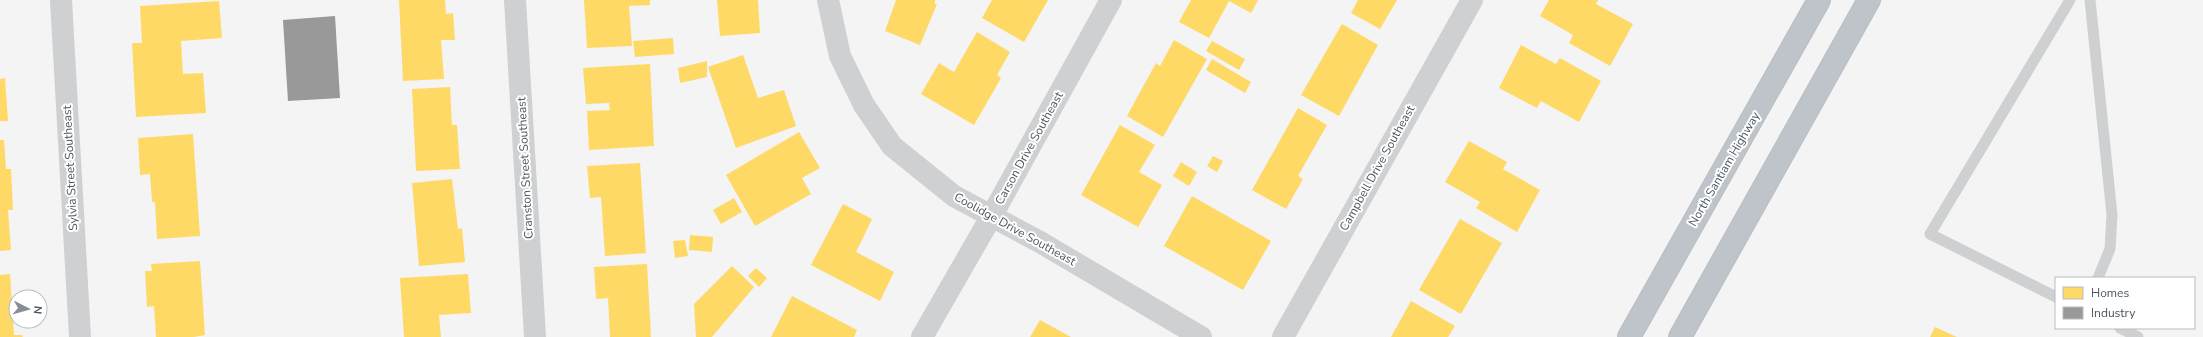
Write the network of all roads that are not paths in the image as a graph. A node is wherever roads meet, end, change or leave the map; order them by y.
1 (61, 0) edge
2 (515, 0) edge
3 (828, 0) edge
4 (1111, 0) edge
5 (1472, 0) edge
6 (1811, 0) edge
7 (1819, 0) edge
8 (1869, 0) edge
9 (2070, 0) edge
10 (2090, 0) edge
11 (1781, 68) junction
12 (991, 217) junction
13 (2098, 277) edge
14 (2055, 296) edge
15 (2122, 329) edge
16 (80, 337) edge
17 (535, 337) edge
18 (922, 337) edge
19 (1201, 337) edge
20 (1282, 337) edge
21 (1629, 337) edge
22 (1680, 337) edge
23 (2138, 337) edge

1 - 16 street, Sylvia Street Southeast
2 - 17 street, Cranston Street Southeast
3 - 12 street, Coolidge Drive Southeast
4 - 12 street, Carson Drive Southeast
5 - 20 street, Campbell Drive Southeast
6 - 11 highway
7 - 11 highway, North Santiam Highway
8 - 22 highway
9 - 14 lane
10 - 13 lane
11 - 21 highway, North Santiam Highway
12 - 18 street, Carson Drive Southeast
12 - 19 street, Coolidge Drive Southeast
15 - 23 lane

